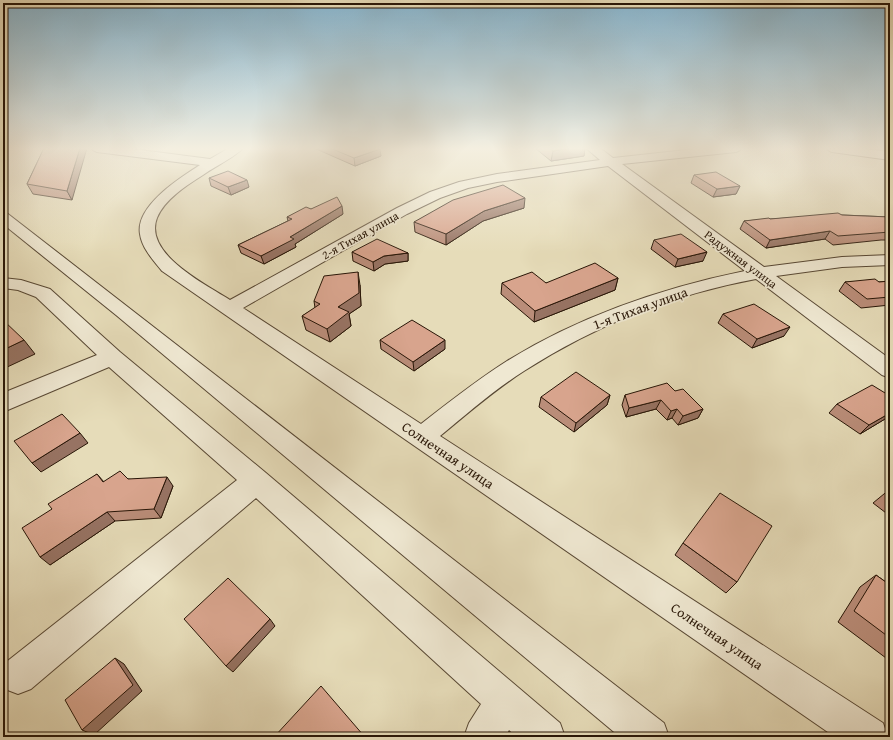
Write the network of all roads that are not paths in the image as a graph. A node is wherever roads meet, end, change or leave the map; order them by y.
1 (184, 183) edge
2 (476, 183) edge
3 (639, 183) edge
4 (3, 217) edge
5 (890, 260) edge
6 (760, 273) junction
7 (3, 283) edge
8 (230, 308) junction
9 (112, 357) junction
10 (890, 370) edge
11 (3, 403) edge
12 (421, 438) junction
13 (256, 481) junction
14 (18, 676) dead end
15 (504, 701) junction
16 (482, 737) edge
17 (546, 737) edge
18 (650, 737) edge
19 (869, 737) edge

1 - 8 street, Солнечная улица
2 - 8 street, 2-я Тихая улица
3 - 6 street, Радужная улица
4 - 18 street
5 - 6 street, 1-я Тихая улица
6 - 10 street, Радужная улица
6 - 12 street, 1-я Тихая улица
7 - 9 street
8 - 12 street, Солнечная улица
9 - 11 street
9 - 13 street
12 - 19 street, Солнечная улица
13 - 14 street
13 - 15 street
15 - 16 street
15 - 17 street

